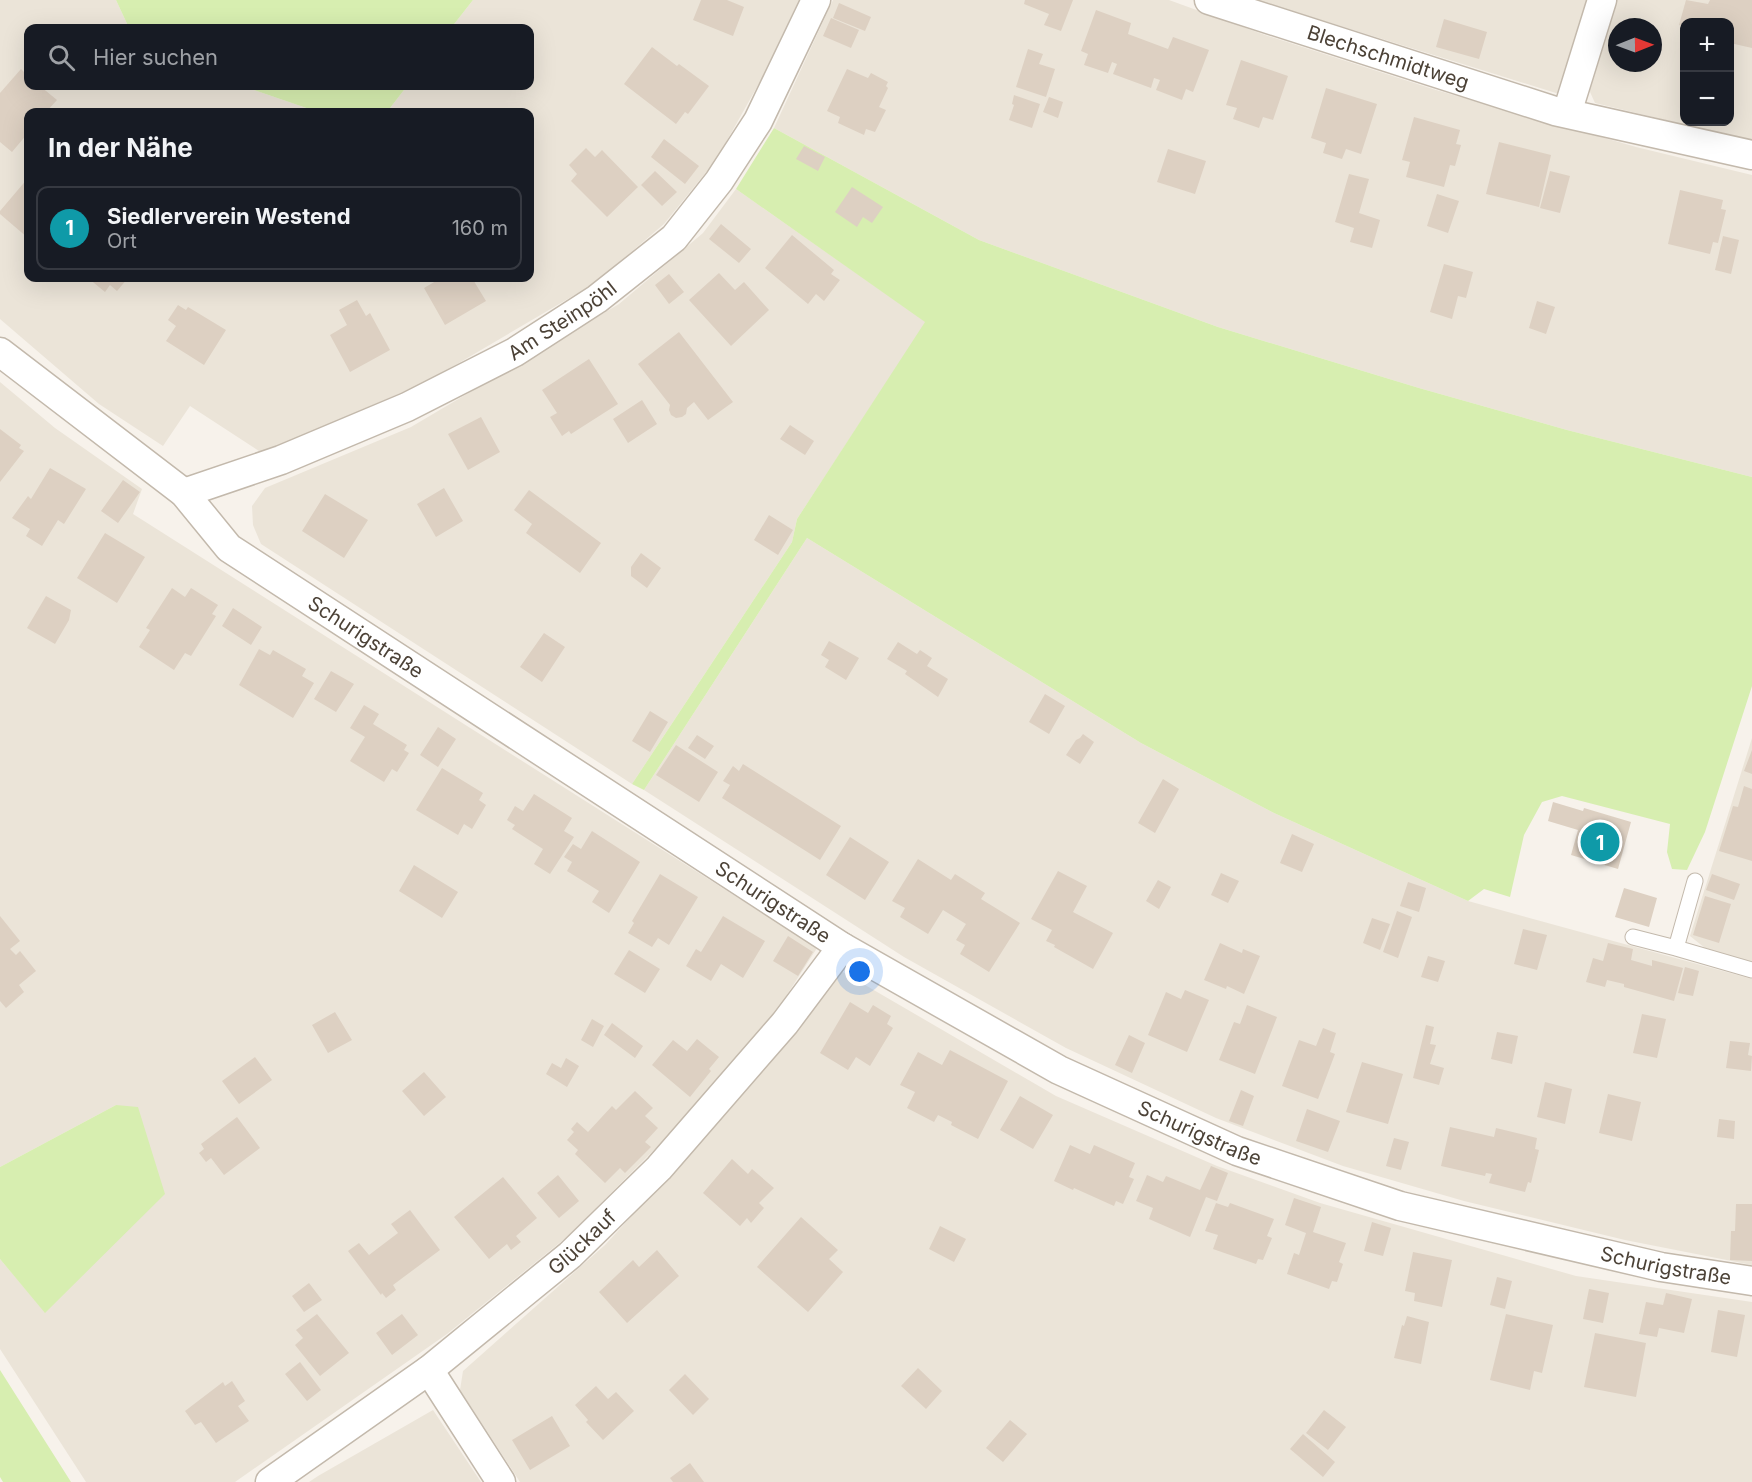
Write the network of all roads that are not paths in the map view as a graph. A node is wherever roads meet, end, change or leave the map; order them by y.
1 (816, 0) edge
2 (1209, 0) edge
3 (1602, 0) edge
4 (1567, 113) junction
5 (1752, 155) edge
6 (0, 352) edge
7 (184, 493) junction
8 (1695, 881) dead end
9 (1633, 937) dead end
10 (842, 947) junction
11 (1676, 948) junction
12 (1752, 970) edge
13 (1752, 1281) edge
14 (429, 1370) junction
15 (270, 1482) edge
16 (501, 1482) edge

1 - 7 street, Am Steinpöhl
2 - 4 street, Blechschmidtweg
3 - 4 street
4 - 5 street, Blechschmidtweg
6 - 7 street, Schurigstraße
7 - 10 street, Schurigstraße
8 - 11 lane
9 - 11 lane
10 - 13 street, Schurigstraße
10 - 14 street, Glückauf
11 - 12 lane
14 - 15 street, Glückauf
14 - 16 street

